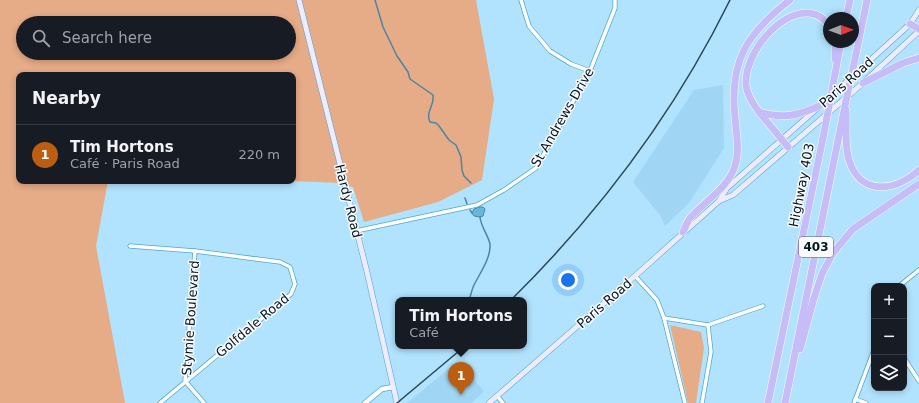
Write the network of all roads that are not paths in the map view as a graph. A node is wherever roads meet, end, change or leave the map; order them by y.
1 (299, 0) edge
2 (520, 0) edge
3 (615, 0) edge
4 (790, 0) edge
5 (850, 0) edge
6 (867, 0) edge
7 (919, 10) edge
8 (847, 12) edge
9 (823, 18) edge
10 (910, 24) junction
11 (919, 30) edge
12 (835, 48) edge
13 (840, 48) edge
14 (919, 58) edge
15 (590, 72) junction
16 (835, 74) junction
17 (863, 83) junction
18 (821, 105) junction
19 (759, 112) junction
20 (844, 118) junction
21 (781, 140) junction
22 (788, 147) junction
23 (919, 170) edge
24 (919, 184) edge
25 (718, 201) junction
26 (356, 231) junction
27 (683, 232) junction
28 (130, 246) dead end
29 (195, 251) junction
30 (919, 270) edge
31 (635, 276) junction
32 (903, 283) edge
33 (763, 306) dead end
34 (664, 318) junction
35 (708, 325) junction
36 (872, 355) edge
37 (907, 363) edge
38 (790, 373) junction
39 (185, 381) junction
40 (919, 381) edge
41 (393, 386) junction
42 (496, 396) junction
43 (855, 401) edge
44 (160, 403) edge
45 (204, 403) edge
46 (365, 403) edge
47 (397, 403) edge
48 (488, 403) edge
49 (503, 403) edge
50 (685, 403) edge
51 (702, 403) edge
52 (768, 403) edge
53 (785, 403) edge
54 (866, 403) edge

1 - 26 main road, Hardy Road
2 - 15 street
3 - 15 street, St Andrews Drive
4 - 27 highway
5 - 8 highway
6 - 20 highway, 403, bridge
7 - 10 main road, Paris Road
9 - 19 highway
10 - 11 highway
10 - 18 main road, Paris Road
11 - 17 main road, Paris Road
12 - 16 highway
13 - 16 highway, Highway 403 / 403
14 - 17 highway
15 - 26 street, St Andrews Drive
16 - 52 highway, Highway 403 / 403, bridge
17 - 22 main road, Paris Road
18 - 19 highway
18 - 21 main road, Paris Road
19 - 21 highway
20 - 23 highway
20 - 38 highway, Highway 403 / 403
21 - 22 highway
21 - 25 main road, Paris Road
22 - 25 main road, Paris Road
24 - 38 highway
25 - 27 main road, Paris Road
26 - 41 main road, Hardy Road
27 - 31 main road, Paris Road
28 - 29 street, Golfdale Road
29 - 39 street, Stymie Boulevard
29 - 39 street, Golfdale Road
30 - 32 street
31 - 34 street
31 - 42 main road, Paris Road
33 - 35 street
34 - 35 street
34 - 50 street
35 - 51 street
36 - 43 street
37 - 40 street
38 - 53 highway, Highway 403 / 403
39 - 44 street, Golfdale Road
39 - 45 street, Stymie Boulevard
41 - 46 street
41 - 47 main road, Hardy Road
42 - 48 main road, Paris Road
42 - 49 street
43 - 54 street

